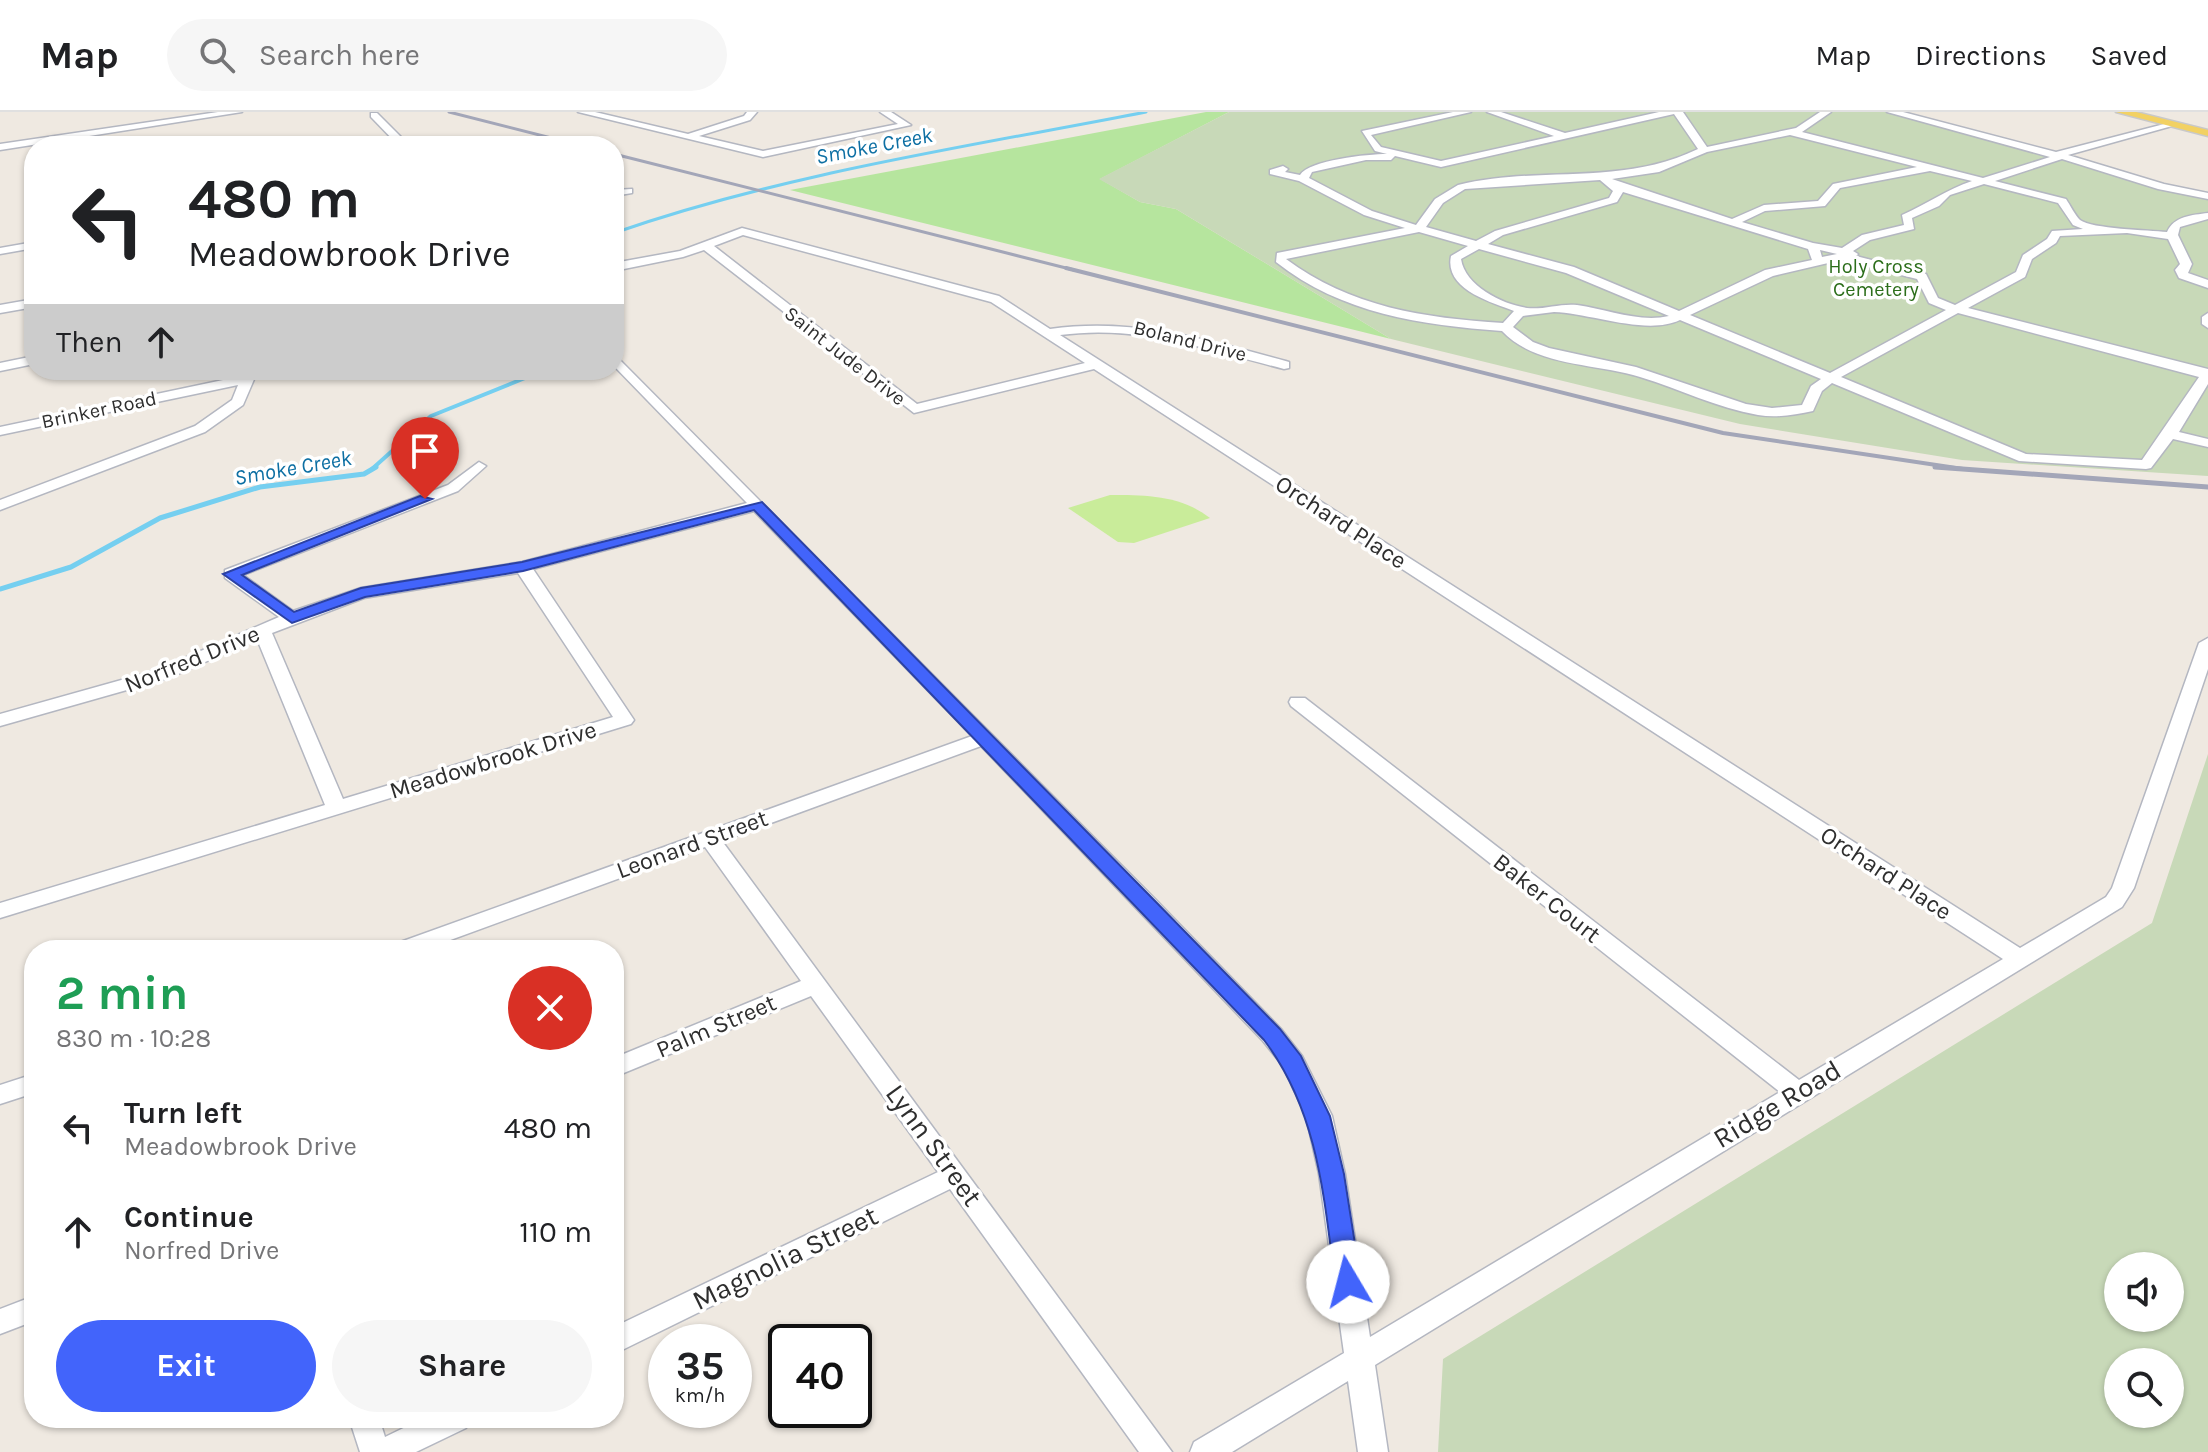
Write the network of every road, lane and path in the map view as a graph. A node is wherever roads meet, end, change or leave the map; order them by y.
1 (237, 112) edge
2 (583, 112) edge
3 (752, 112) edge
4 (885, 112) edge
5 (1466, 112) edge
6 (1492, 112) edge
7 (1671, 112) edge
8 (1678, 112) edge
9 (1826, 112) edge
10 (1892, 112) edge
11 (2122, 112) edge
12 (374, 115) dead end
13 (2169, 124) junction
14 (2204, 130) edge
15 (1790, 132) junction
16 (79, 136) edge
17 (395, 136) edge
18 (1565, 136) junction
19 (688, 137) junction
20 (24, 144) edge
21 (0, 148) edge
22 (24, 148) edge
23 (1378, 149) junction
24 (1704, 150) junction
25 (2059, 155) junction
26 (1403, 156) junction
27 (1366, 157) junction
28 (1441, 164) junction
29 (1278, 167) dead end
30 (1929, 168) junction
31 (1305, 174) junction
32 (1609, 182) junction
33 (1983, 182) junction
34 (1459, 188) junction
35 (628, 191) dead end
36 (624, 192) edge
37 (2208, 196) edge
38 (2208, 216) edge
39 (1734, 222) junction
40 (1419, 229) junction
41 (2107, 232) junction
42 (2171, 236) junction
43 (1475, 244) junction
44 (705, 245) junction
45 (24, 247) edge
46 (1813, 247) junction
47 (1, 251) edge
48 (1851, 256) junction
49 (1818, 261) junction
50 (624, 265) edge
51 (2208, 284) edge
52 (24, 305) edge
53 (0, 309) edge
54 (1957, 309) junction
55 (1525, 311) junction
56 (1681, 316) junction
57 (2208, 317) edge
58 (2208, 324) edge
59 (1506, 327) junction
60 (1048, 333) junction
61 (24, 362) edge
62 (1096, 364) junction
63 (1284, 365) dead end
64 (0, 367) edge
65 (624, 368) edge
66 (2207, 374) edge
67 (1830, 378) junction
68 (222, 380) edge
69 (247, 380) edge
70 (0, 431) edge
71 (2170, 434) junction
72 (2208, 443) edge
73 (479, 466) dead end
74 (0, 505) edge
75 (757, 505) junction
76 (523, 567) junction
77 (292, 618) junction
78 (263, 632) junction
79 (2208, 643) edge
80 (1298, 702) dead end
81 (0, 720) edge
82 (985, 738) junction
83 (336, 808) junction
84 (709, 838) junction
85 (0, 911) edge
86 (428, 940) edge
87 (2020, 959) junction
88 (817, 984) junction
89 (624, 1064) edge
90 (24, 1087) edge
91 (1797, 1092) junction
92 (0, 1095) edge
93 (955, 1175) junction
94 (24, 1312) edge
95 (0, 1322) edge
96 (624, 1336) edge
97 (1359, 1358) junction
98 (367, 1428) edge
99 (434, 1428) edge
100 (375, 1452) edge
101 (385, 1452) edge
102 (1157, 1452) edge
103 (1205, 1452) edge
104 (1373, 1452) edge

1 - 16 street
2 - 19 street
3 - 19 street
4 - 19 street
5 - 23 street
6 - 18 street
7 - 18 street
8 - 24 street
9 - 15 street
10 - 25 street
11 - 13 main road
12 - 17 street
13 - 14 main road
13 - 25 street
15 - 24 street
15 - 30 street
18 - 28 street
20 - 21 street
21 - 22 street
23 - 26 street
23 - 27 street
24 - 32 street
25 - 33 street
25 - 37 street
26 - 27 street
26 - 28 street
27 - 31 street
28 - 34 street
29 - 31 street
30 - 33 street
30 - 39 street
31 - 40 street
32 - 34 street
32 - 39 street
32 - 43 street
33 - 41 street
33 - 48 street
34 - 40 street
35 - 36 street
38 - 42 street
39 - 46 street
40 - 43 street
40 - 59 street
41 - 42 street
41 - 54 street
42 - 51 street
43 - 55 street
43 - 56 street
44 - 50 street, Orchard Place
44 - 60 street, Orchard Place
44 - 62 street, Saint Jude Drive
45 - 47 street
46 - 48 street
46 - 49 street
48 - 49 street
48 - 54 street
49 - 56 street
52 - 53 street
54 - 66 street
54 - 67 street
55 - 56 street
55 - 59 street
56 - 67 street
57 - 58 street
59 - 67 street
60 - 62 street, Orchard Place
60 - 63 street, Boland Drive
61 - 64 street
62 - 87 street, Orchard Place
65 - 75 street
66 - 71 street
67 - 71 street
68 - 70 street, Brinker Road
69 - 74 street
71 - 72 street
73 - 77 street
75 - 76 street
75 - 82 street
76 - 77 street, Norfred Drive
76 - 83 street, Meadowbrook Drive
77 - 78 street, Norfred Drive
78 - 81 street, Norfred Drive
78 - 83 street
79 - 87 street, Ridge Road
80 - 91 street, Baker Court
82 - 84 street, Leonard Street
82 - 97 street
83 - 85 street, Meadowbrook Drive
84 - 86 street, Leonard Street
84 - 88 street, Lynn Street
87 - 91 street, Ridge Road
88 - 89 street, Palm Street
88 - 93 street, Lynn Street
90 - 92 street
91 - 97 street, Ridge Road
93 - 96 street, Magnolia Street
93 - 102 street, Lynn Street
94 - 95 street
97 - 103 street, Ridge Road
97 - 104 street
98 - 100 street
99 - 101 street

